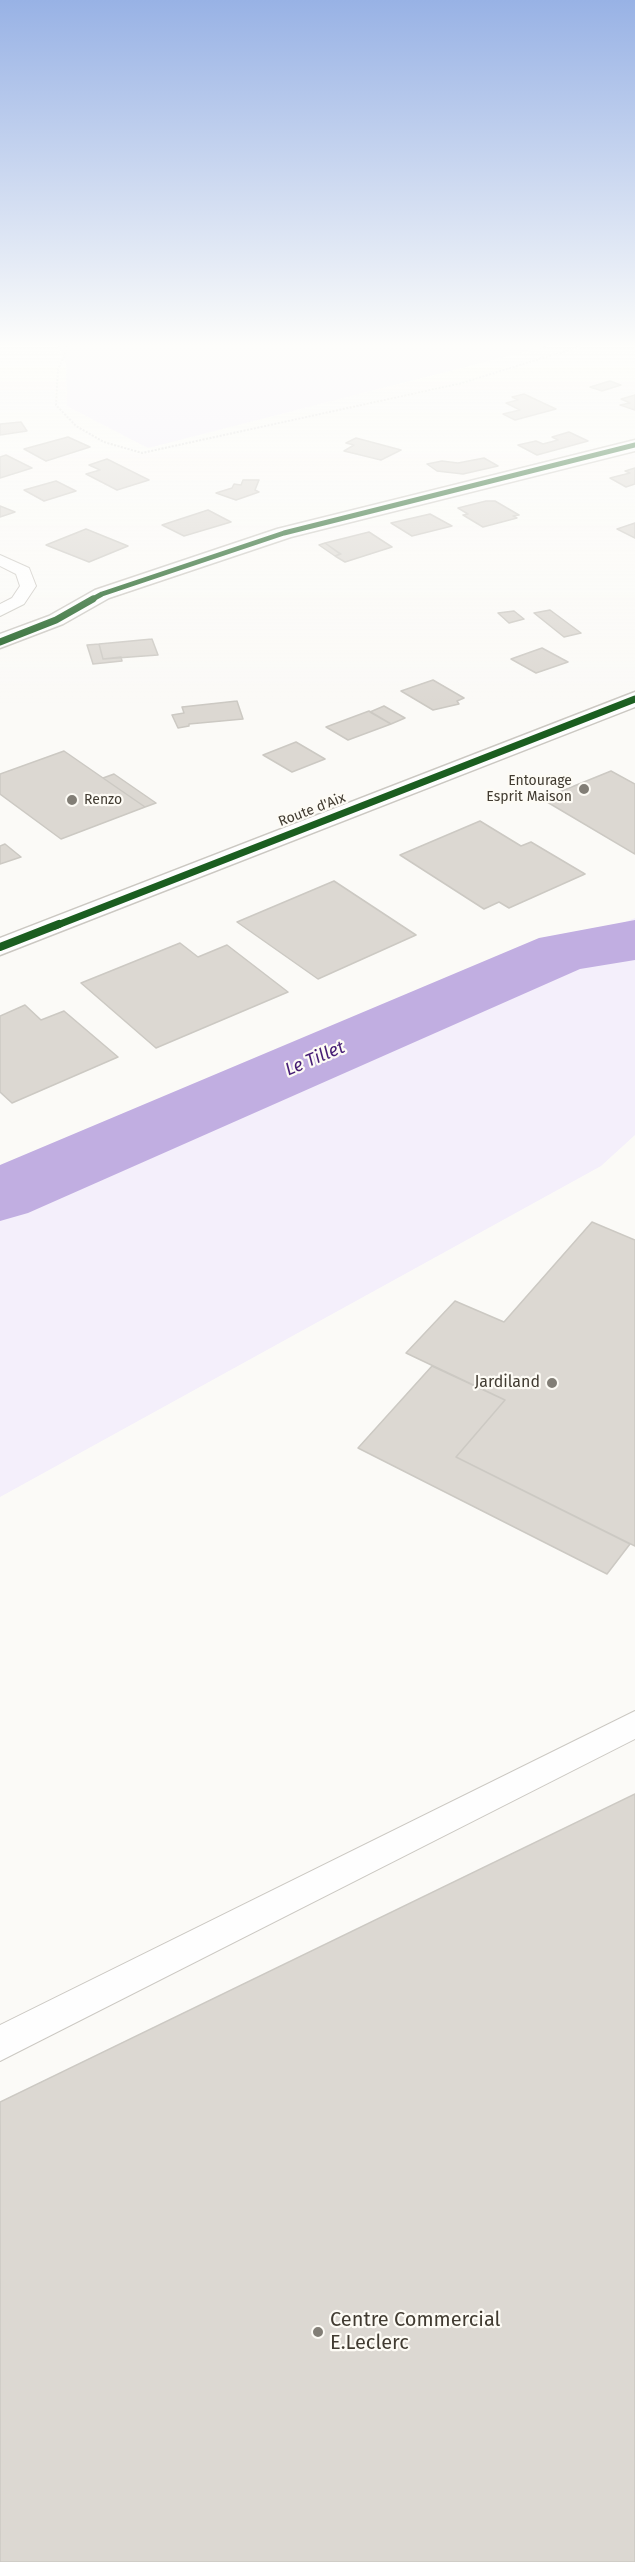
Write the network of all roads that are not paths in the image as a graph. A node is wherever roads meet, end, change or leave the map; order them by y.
1 (553, 466) edge
2 (0, 560) edge
3 (0, 611) edge
4 (0, 642) edge
5 (635, 699) edge
6 (0, 947) edge
7 (635, 1724) edge
8 (0, 2044) edge

1 - 4 street
2 - 3 lane
5 - 6 street, Route d'Aix
7 - 8 lane

